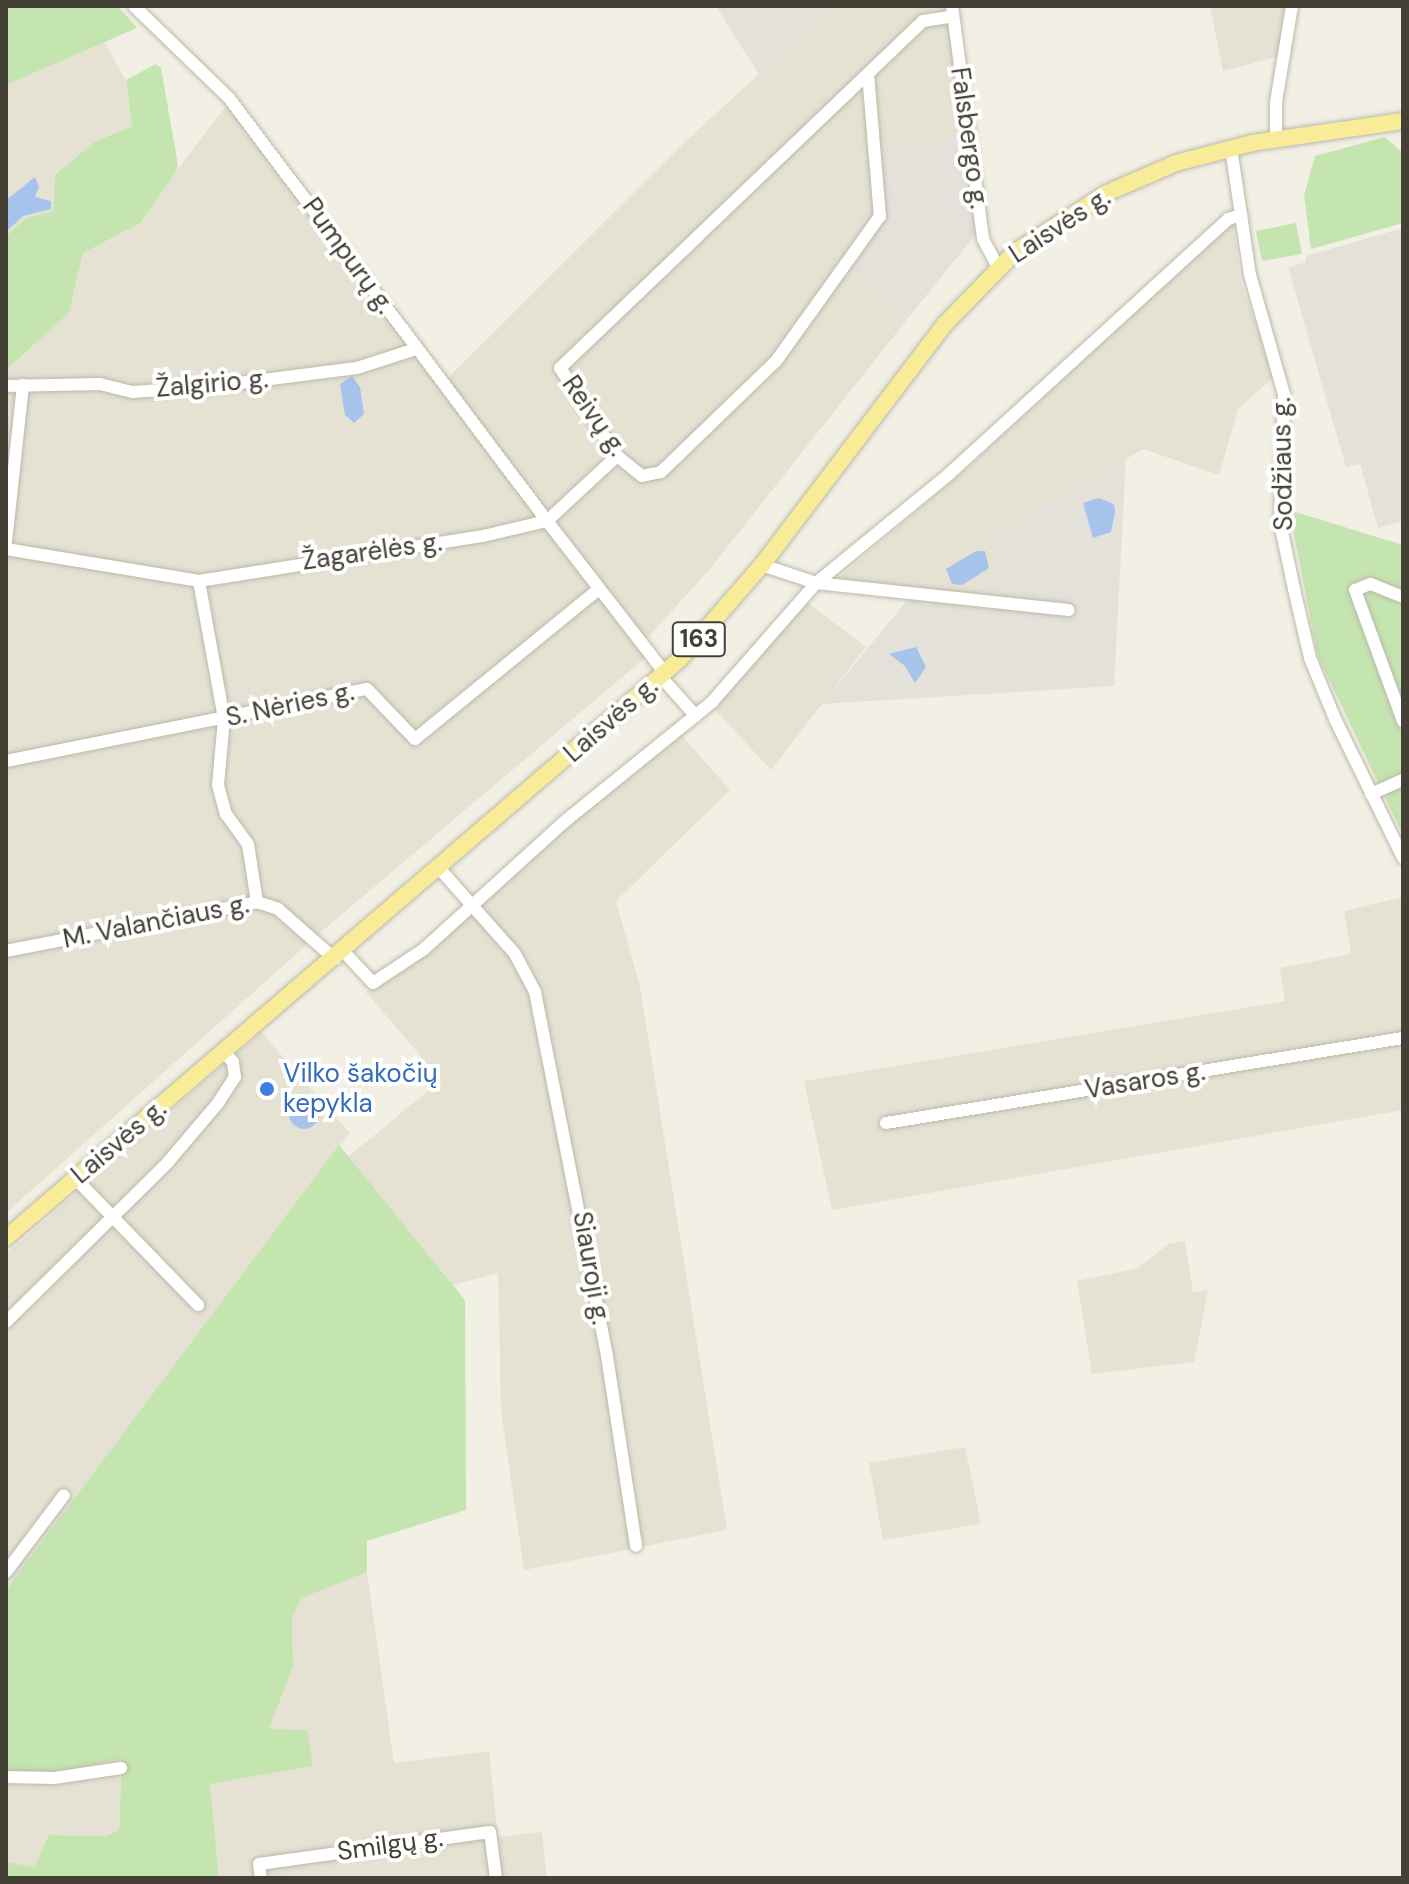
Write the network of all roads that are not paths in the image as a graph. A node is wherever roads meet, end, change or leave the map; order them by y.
1 (134, 6) edge
2 (1292, 6) edge
3 (952, 11) edge
4 (868, 74) junction
5 (1403, 121) edge
6 (1276, 139) junction
7 (1231, 148) junction
8 (1241, 215) junction
9 (998, 267) junction
10 (416, 349) junction
11 (23, 385) junction
12 (6, 386) edge
13 (617, 456) junction
14 (547, 521) junction
15 (6, 542) edge
16 (6, 549) edge
17 (762, 565) junction
18 (199, 581) junction
19 (816, 583) junction
20 (599, 589) junction
21 (1403, 597) edge
22 (1069, 610) dead end
23 (663, 675) junction
24 (1402, 715) edge
25 (696, 716) junction
26 (224, 719) junction
27 (6, 761) edge
28 (1403, 780) edge
29 (1371, 794) junction
30 (1403, 858) edge
31 (439, 868) junction
32 (257, 902) junction
33 (472, 905) junction
34 (6, 951) edge
35 (340, 955) junction
36 (1403, 1038) edge
37 (225, 1053) junction
38 (886, 1123) dead end
39 (75, 1178) junction
40 (110, 1217) junction
41 (6, 1238) edge
42 (198, 1305) dead end
43 (6, 1322) edge
44 (64, 1495) dead end
45 (636, 1546) dead end
46 (6, 1572) edge
47 (121, 1768) dead end
48 (6, 1777) edge
49 (261, 1878) edge
50 (496, 1878) edge

1 - 10 street, Pumpurų g.
2 - 6 street
3 - 4 street, Reivų g.
3 - 9 street, Falsbergo g.
4 - 13 street, Reivų g.
4 - 13 street, Reivų g.
5 - 6 main road, Laisvės g. / 163
6 - 7 main road, Laisvės g. / 163
7 - 8 street, Sodžiaus g.
7 - 9 main road, Laisvės g. / 163
8 - 19 street
8 - 29 street, Sodžiaus g.
9 - 17 main road, Laisvės g. / 163
10 - 11 street, Žalgirio g.
10 - 14 street, Pumpurų g.
11 - 12 street, Žalgirio g.
11 - 15 street
13 - 14 street
14 - 18 street, Žagarėlės g.
14 - 20 street
16 - 18 street, Žagarėlės g.
17 - 19 street
17 - 23 main road, Laisvės g. / 163
18 - 26 street
19 - 22 street
19 - 25 street
20 - 23 street
20 - 26 street, S. Nėries g.
21 - 24 street
23 - 25 street
23 - 31 main road, Laisvės g. / 163
25 - 33 street
26 - 27 street, S. Nėries g.
26 - 32 street
28 - 29 street
29 - 30 street, Sodžiaus g.
31 - 33 street, Siauroji g.
31 - 35 main road, Laisvės g. / 163
32 - 34 street, M. Valančiaus g.
32 - 35 street, M. Valančiaus g.
33 - 35 street, M. Valančiaus g.
33 - 45 street, Siauroji g.
35 - 37 main road, Laisvės g. / 163
36 - 38 street, Vasaros g.
37 - 39 main road, Laisvės g. / 163
37 - 40 street
39 - 40 street
39 - 41 main road, Laisvės g. / 163
40 - 42 street
40 - 43 street
44 - 46 street
47 - 48 street
49 - 50 street, Smilgų g.

